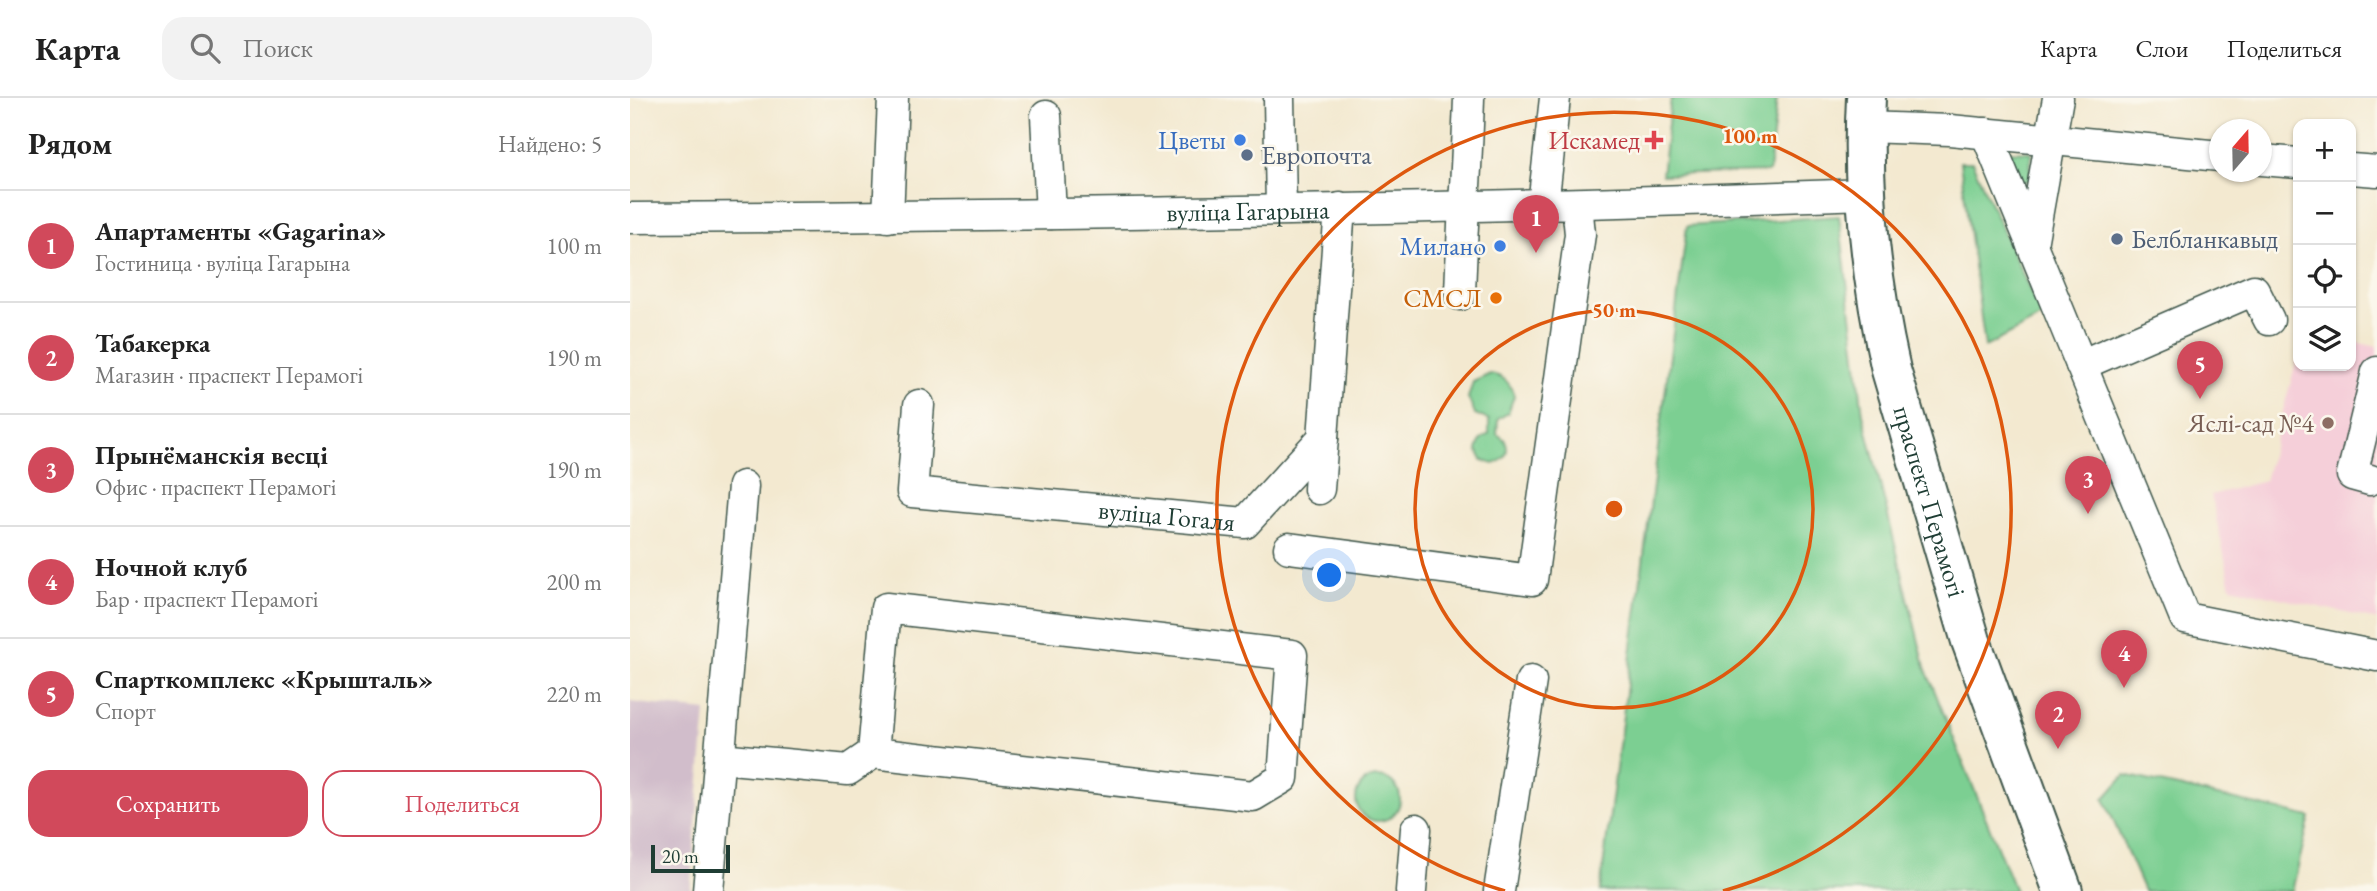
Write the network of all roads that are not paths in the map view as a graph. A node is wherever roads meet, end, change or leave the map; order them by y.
1 (893, 98) edge
2 (1279, 98) edge
3 (1469, 98) edge
4 (1555, 98) edge
5 (2058, 98) edge
6 (1865, 112) edge
7 (1046, 116) dead end
8 (1986, 133) junction
9 (2050, 140) junction
10 (2209, 155) edge
11 (2272, 161) edge
12 (2293, 163) edge
13 (2356, 169) edge
14 (2377, 171) edge
15 (1866, 194) junction
16 (1577, 204) junction
17 (1543, 205) junction
18 (1463, 206) junction
19 (1340, 208) junction
20 (1281, 209) junction
21 (1051, 214) junction
22 (888, 217) junction
23 (630, 218) edge
24 (2032, 245) junction
25 (1460, 295) dead end
26 (2269, 320) dead end
27 (2081, 365) junction
28 (2377, 372) edge
29 (919, 405) dead end
30 (1323, 438) junction
31 (2370, 480) dead end
32 (744, 486) dead end
33 (1319, 489) dead end
34 (1289, 548) dead end
35 (2377, 656) edge
36 (1531, 681) dead end
37 (873, 753) junction
38 (720, 758) junction
39 (1416, 829) dead end
40 (708, 891) edge
41 (1411, 891) edge
42 (1499, 891) edge
43 (2063, 891) edge

1 - 22 street
2 - 20 street
3 - 18 street
4 - 17 street
5 - 9 street
6 - 8 street
6 - 15 main road, праспект Перамогі
7 - 21 street
8 - 9 street
8 - 24 street
9 - 10 street
9 - 24 street
11 - 12 street
13 - 14 street
15 - 16 street, вуліца Гагарына
15 - 43 main road, праспект Перамогі
16 - 17 street, вуліца Гагарына
16 - 34 street
17 - 18 street, вуліца Гагарына
18 - 19 street, вуліца Гагарына
18 - 25 street
19 - 20 street, вуліца Гагарына
19 - 30 street
20 - 21 street, вуліца Гагарына
21 - 22 street, вуліца Гагарына
22 - 23 street, вуліца Гагарына
24 - 27 street
26 - 27 street
27 - 35 street
28 - 31 street
29 - 30 street, вуліца Гогаля
30 - 33 street
32 - 38 street
36 - 42 street
37 - 37 street
37 - 38 street
38 - 40 street
39 - 41 street

